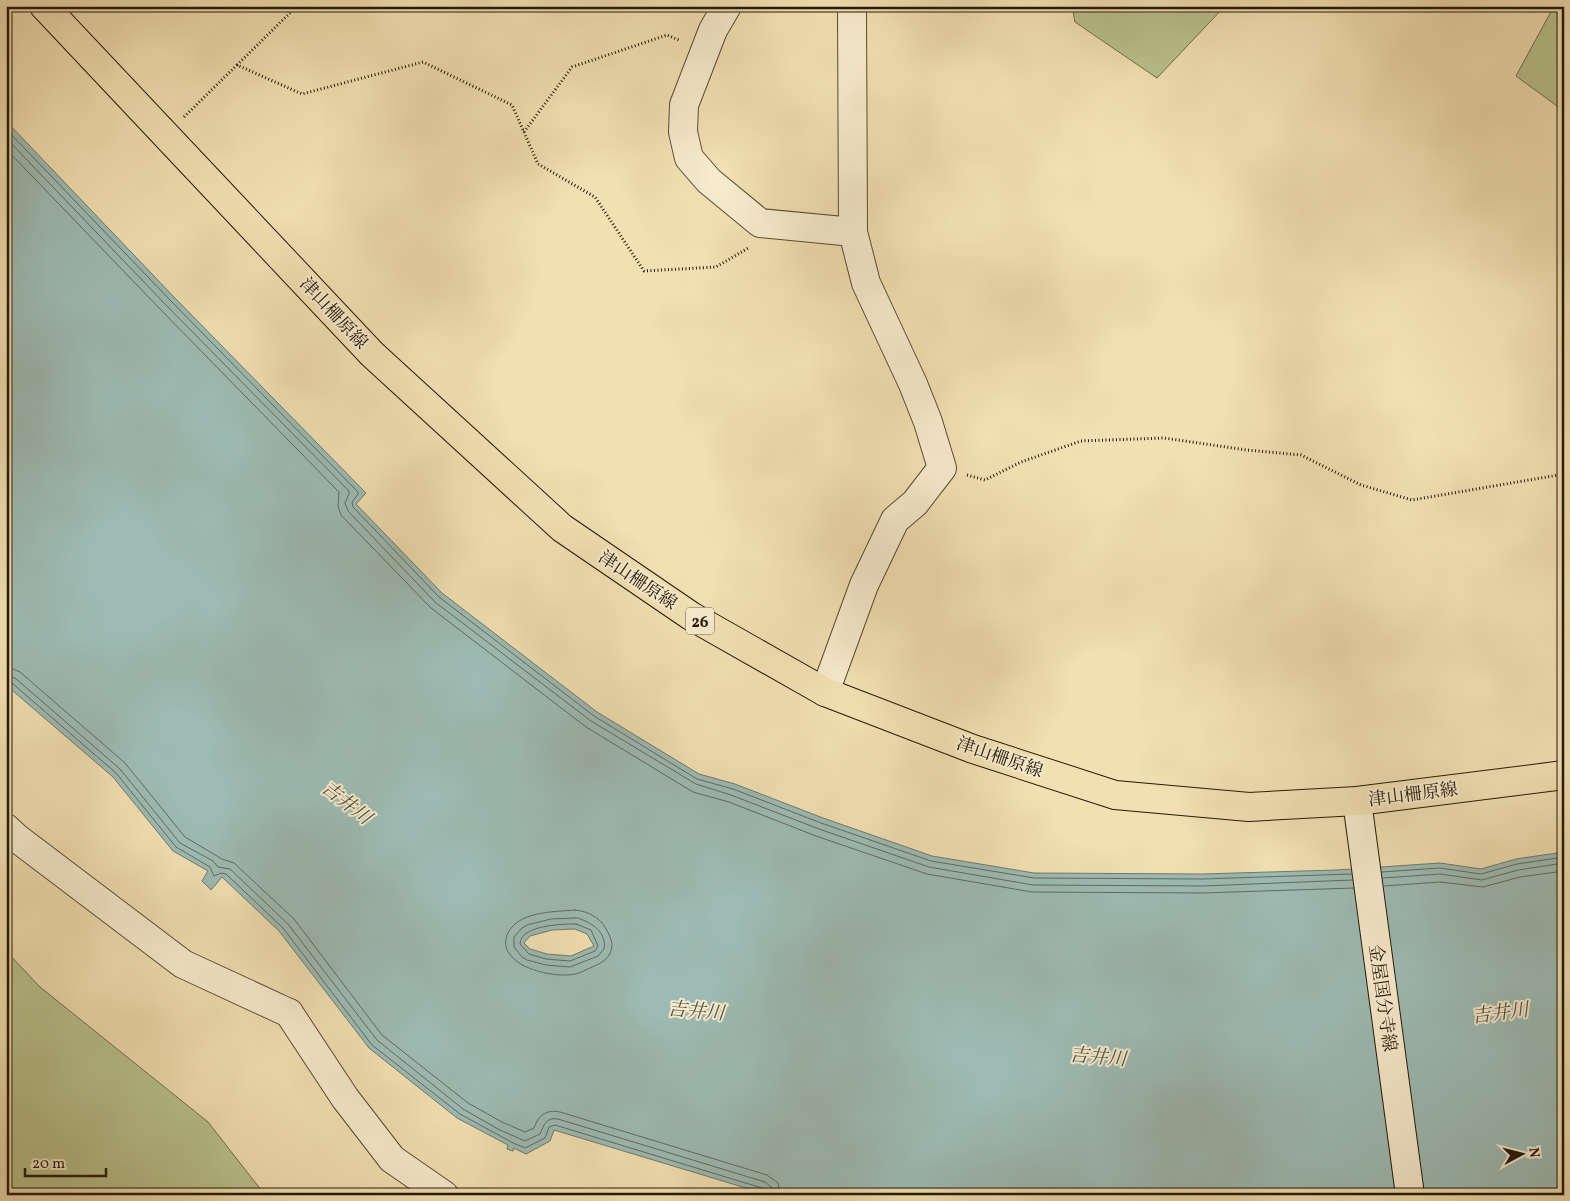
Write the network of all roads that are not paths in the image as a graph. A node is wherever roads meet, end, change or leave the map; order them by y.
1 (44, 6) edge
2 (726, 6) edge
3 (852, 8) dead end
4 (853, 232) junction
5 (825, 692) junction
6 (1564, 776) edge
7 (1357, 801) junction
8 (6, 828) edge
9 (444, 1195) edge
10 (1410, 1195) edge

1 - 5 main road, 津山柵原線 / 26
2 - 4 street
3 - 4 street
4 - 5 street
5 - 7 main road, 津山柵原線 / 26
6 - 7 main road, 津山柵原線 / 26
7 - 10 street, 金屋国分寺線
8 - 9 street

